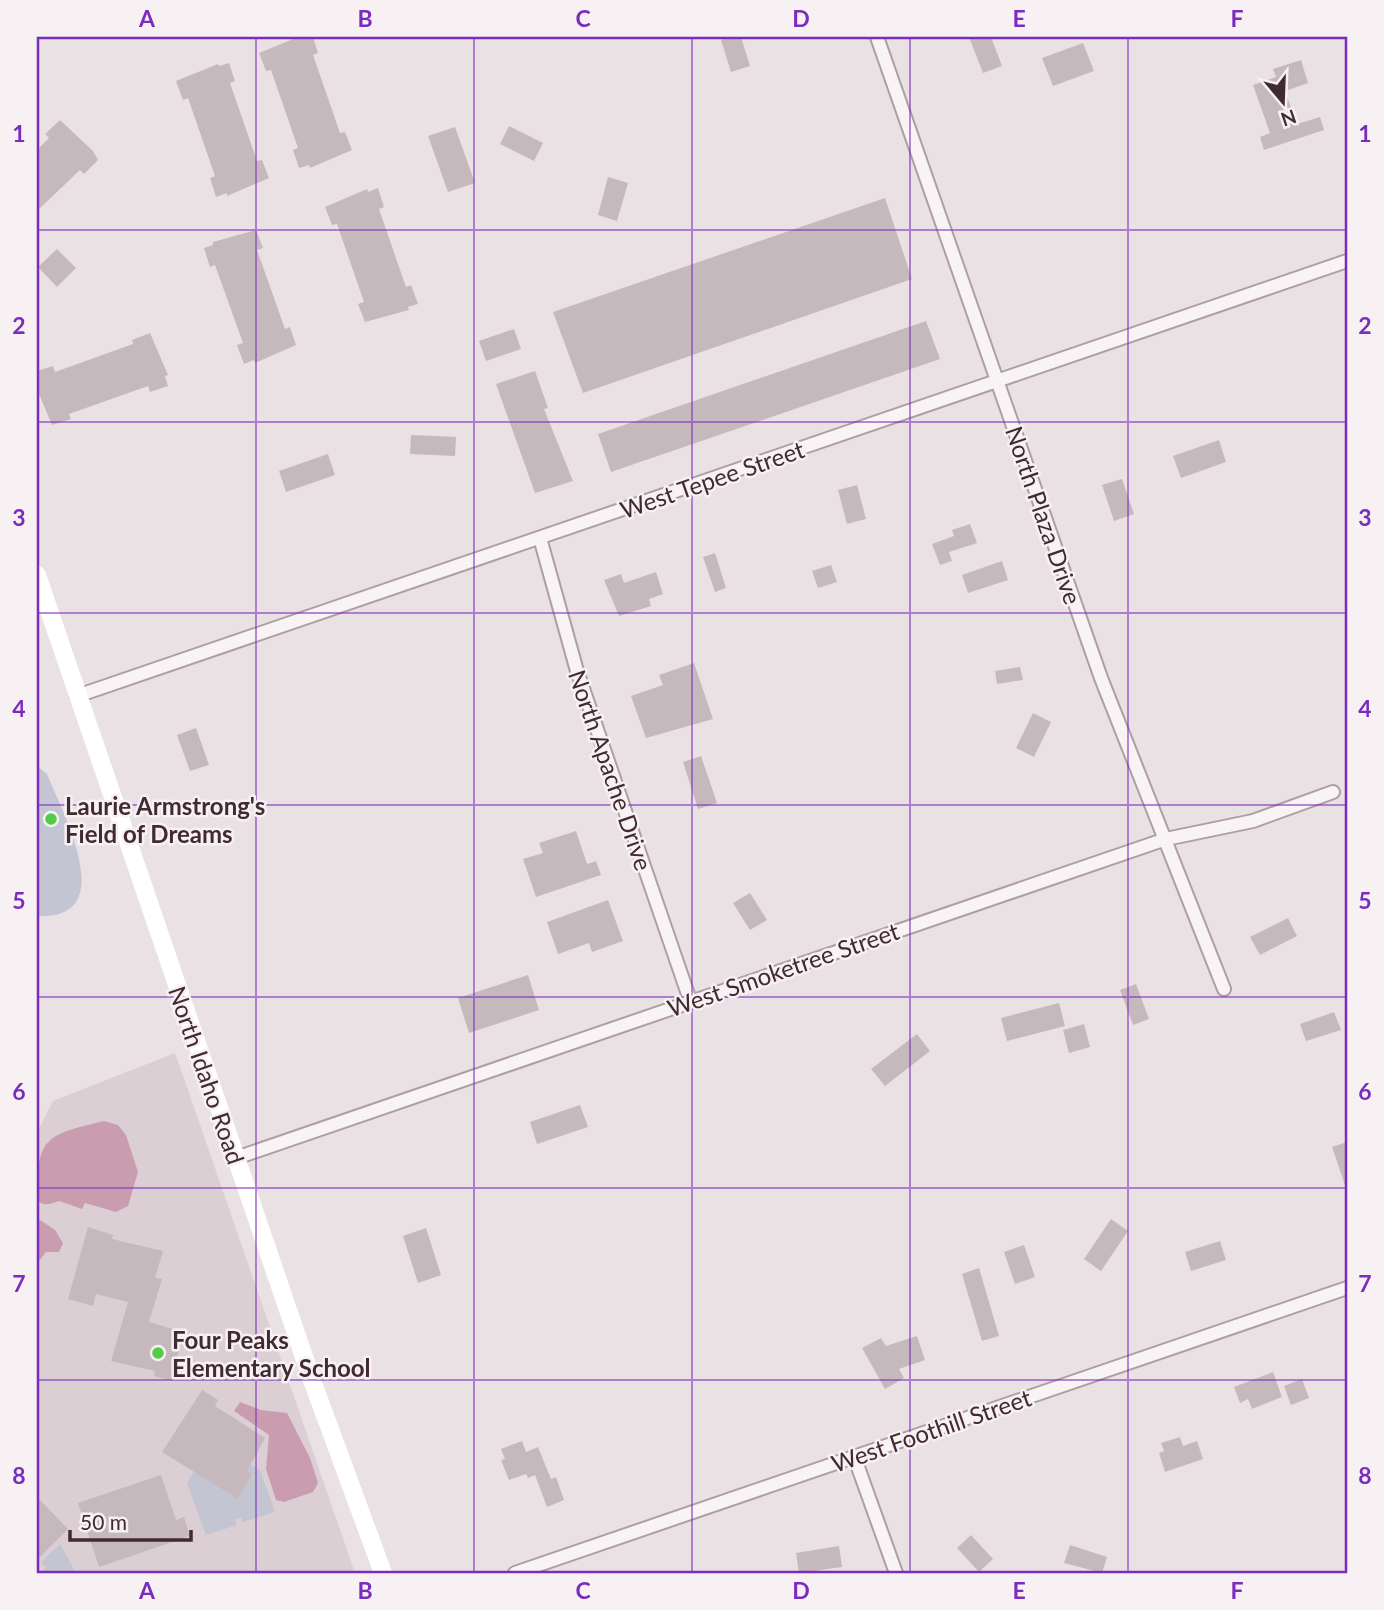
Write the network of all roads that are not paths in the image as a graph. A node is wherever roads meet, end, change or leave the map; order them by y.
1 (877, 37) edge
2 (1347, 261) edge
3 (997, 381) junction
4 (540, 538) junction
5 (37, 575) edge
6 (77, 696) junction
7 (1333, 792) dead end
8 (1166, 839) junction
9 (1224, 989) dead end
10 (690, 1000) junction
11 (236, 1158) junction
12 (1347, 1288) edge
13 (854, 1456) junction
14 (383, 1573) edge
15 (515, 1573) edge
16 (896, 1573) edge

1 - 3 street, North Plaza Drive
2 - 3 street, West Tepee Street
3 - 4 street, West Tepee Street
3 - 8 street, North Plaza Drive
4 - 6 street, West Tepee Street
4 - 10 street, North Apache Drive
5 - 6 street, North Idaho Road
6 - 11 street, North Idaho Road
7 - 8 street, West Smoketree Street
8 - 9 street, North Plaza Drive
8 - 10 street, West Smoketree Street
10 - 11 street, West Smoketree Street
11 - 14 street, North Idaho Road
12 - 13 street, West Foothill Street
13 - 15 street, West Foothill Street
13 - 16 street

